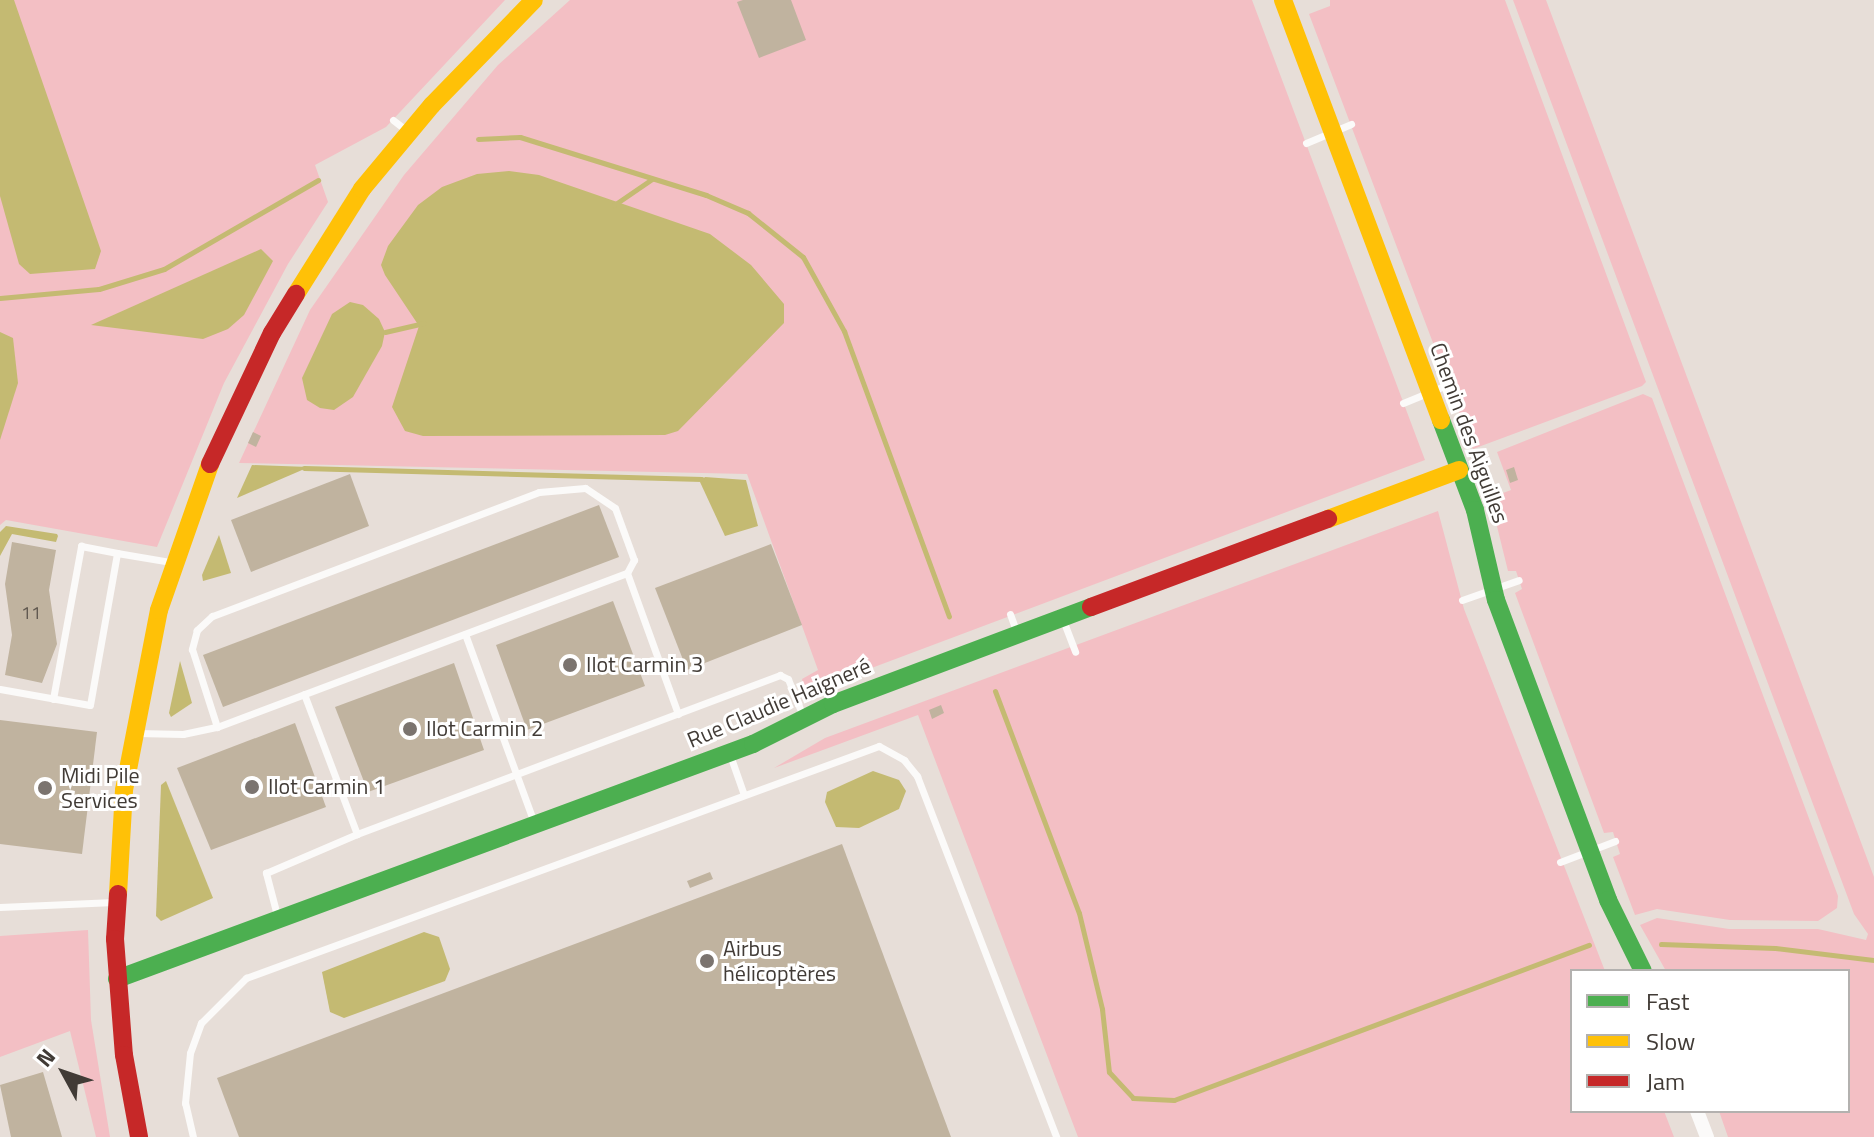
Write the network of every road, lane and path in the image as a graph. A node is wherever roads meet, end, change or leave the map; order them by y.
1 (534, 0) edge
2 (1283, 0) edge
3 (1351, 124) dead end
4 (1332, 132) junction
5 (1306, 143) dead end
6 (1449, 384) dead end
7 (1430, 392) junction
8 (1403, 403) dead end
9 (1459, 470) junction
10 (117, 553) junction
11 (173, 563) junction
12 (627, 573) junction
13 (1519, 580) dead end
14 (1493, 589) junction
15 (1462, 600) dead end
16 (1010, 614) dead end
17 (1063, 618) junction
18 (465, 634) junction
19 (1017, 635) junction
20 (1075, 652) dead end
21 (0, 689) edge
22 (304, 694) junction
23 (53, 699) junction
24 (678, 714) junction
25 (803, 716) junction
26 (217, 727) junction
27 (132, 733) junction
28 (729, 753) junction
29 (518, 776) junction
30 (744, 795) junction
31 (535, 825) junction
32 (357, 834) junction
33 (1615, 841) dead end
34 (1590, 851) junction
35 (1560, 862) dead end
36 (114, 902) junction
37 (0, 907) edge
38 (279, 921) junction
39 (1642, 969) edge
40 (117, 979) junction
41 (1698, 1113) edge
42 (139, 1137) edge
43 (193, 1137) edge
44 (1056, 1137) edge
45 (1707, 1137) edge

1 - 11 street
2 - 4 street, Chemin des Aiguilles
3 - 4 lane
4 - 5 lane
4 - 7 street, Chemin des Aiguilles
6 - 7 lane
7 - 8 lane
7 - 9 street, Chemin des Aiguilles
9 - 14 street, Chemin des Aiguilles
9 - 17 street, Rue Claudie Haigneré
10 - 11 lane
10 - 23 lane
10 - 23 lane
11 - 27 street
12 - 18 lane
12 - 24 lane
12 - 26 lane
13 - 14 lane
14 - 15 lane
14 - 34 street, Chemin des Aiguilles
16 - 19 lane
17 - 19 street, Rue Claudie Haigneré
17 - 20 lane
18 - 22 lane
18 - 29 lane
19 - 25 street, Rue Claudie Haigneré
21 - 23 lane
22 - 26 lane
22 - 32 lane
24 - 25 lane
24 - 29 lane
25 - 28 street, Rue Claudie Haigneré
26 - 27 lane
27 - 36 street
28 - 30 lane
28 - 31 street, Rue Claudie Haigneré
29 - 31 lane
29 - 32 lane
30 - 43 lane
30 - 44 lane
31 - 38 street, Rue Claudie Haigneré
32 - 38 lane
33 - 34 lane
34 - 35 lane
34 - 39 street, Chemin des Aiguilles
36 - 37 lane
36 - 40 street
38 - 40 street, Rue Claudie Haigneré
40 - 42 street
41 - 45 street

